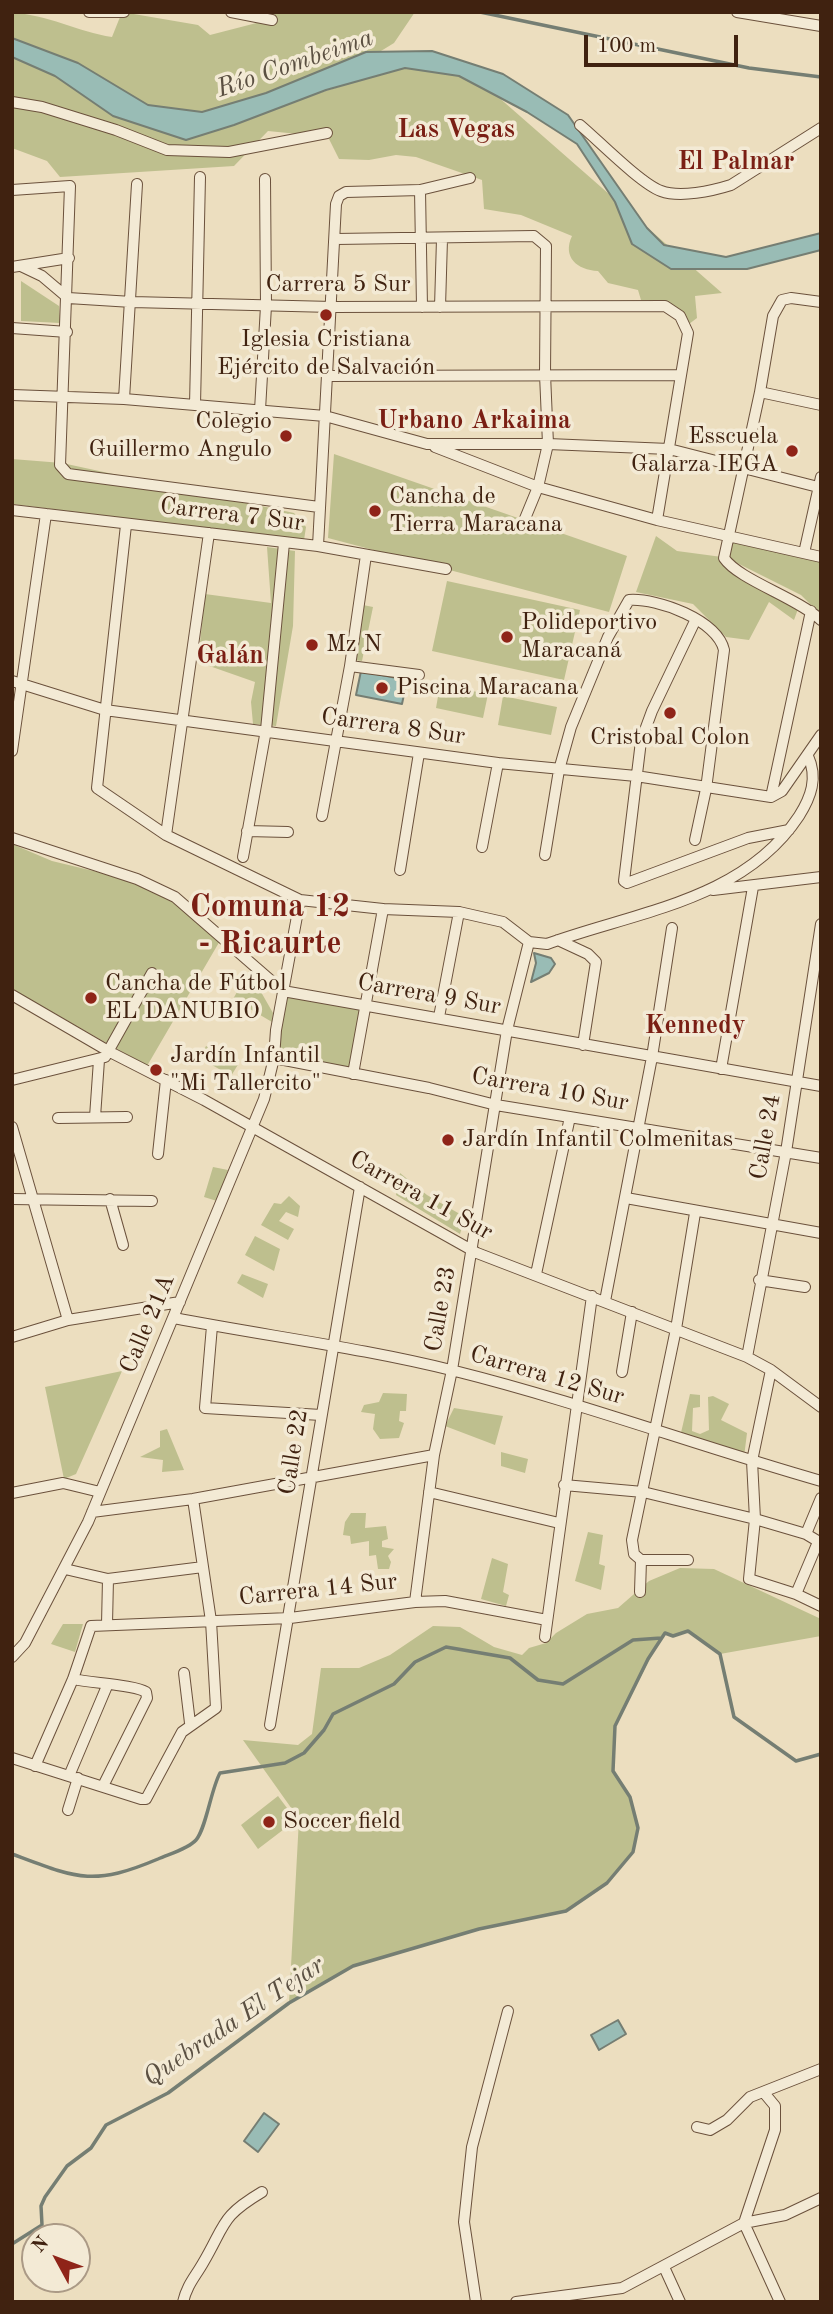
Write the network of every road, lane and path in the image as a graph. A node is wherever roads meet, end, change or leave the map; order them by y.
1 (89, 12) edge
2 (124, 12) edge
3 (231, 12) edge
4 (737, 12) edge
5 (780, 16) edge
6 (272, 20) dead end
7 (821, 26) edge
8 (12, 102) edge
9 (580, 125) dead end
10 (821, 128) edge
11 (327, 133) dead end
12 (200, 177) dead end
13 (470, 178) dead end
14 (265, 179) dead end
15 (137, 184) dead end
16 (12, 190) edge
17 (421, 190) junction
18 (336, 239) junction
19 (442, 239) junction
20 (423, 240) junction
21 (69, 258) junction
22 (17, 267) edge
23 (68, 298) junction
24 (132, 302) junction
25 (821, 302) edge
26 (198, 305) junction
27 (266, 306) junction
28 (545, 306) junction
29 (332, 307) junction
30 (422, 307) junction
31 (440, 307) junction
32 (12, 328) edge
33 (67, 332) junction
34 (545, 374) junction
35 (681, 375) junction
36 (327, 376) junction
37 (760, 392) junction
38 (12, 394) edge
39 (63, 398) junction
40 (124, 400) junction
41 (195, 405) junction
42 (821, 405) edge
43 (260, 410) junction
44 (325, 416) junction
45 (428, 444) junction
46 (548, 444) junction
47 (669, 449) junction
48 (743, 469) junction
49 (820, 482) edge
50 (538, 486) junction
51 (319, 507) junction
52 (12, 510) edge
53 (46, 514) junction
54 (657, 520) junction
55 (524, 522) dead end
56 (126, 525) junction
57 (209, 533) junction
58 (729, 536) junction
59 (284, 543) junction
60 (318, 546) junction
61 (804, 553) junction
62 (366, 555) junction
63 (821, 557) edge
64 (446, 569) dead end
65 (811, 611) junction
66 (696, 619) junction
67 (821, 620) edge
68 (350, 666) junction
69 (419, 675) dead end
70 (12, 681) edge
71 (23, 685) junction
72 (105, 710) junction
73 (183, 720) junction
74 (266, 730) junction
75 (821, 735) edge
76 (337, 739) junction
77 (12, 751) edge
78 (419, 752) junction
79 (808, 757) junction
80 (498, 763) junction
81 (559, 770) junction
82 (636, 776) junction
83 (706, 789) junction
84 (771, 797) junction
85 (322, 816) dead end
86 (247, 831) junction
87 (789, 831) junction
88 (288, 832) dead end
89 (166, 835) junction
90 (12, 838) edge
91 (695, 840) dead end
92 (482, 847) dead end
93 (545, 855) dead end
94 (243, 857) dead end
95 (400, 870) dead end
96 (821, 877) edge
97 (753, 887) junction
98 (709, 891) junction
99 (300, 900) junction
100 (383, 909) junction
101 (459, 912) junction
102 (672, 928) dead end
103 (820, 929) edge
104 (558, 940) junction
105 (529, 942) junction
106 (152, 973) dead end
107 (283, 991) junction
108 (12, 995) edge
109 (365, 1004) junction
110 (809, 1005) junction
111 (821, 1006) edge
112 (439, 1017) junction
113 (507, 1030) junction
114 (583, 1045) junction
115 (110, 1052) junction
116 (652, 1057) junction
117 (274, 1058) junction
118 (99, 1060) junction
119 (721, 1069) junction
120 (353, 1074) junction
121 (12, 1080) edge
122 (166, 1080) junction
123 (797, 1080) junction
124 (821, 1086) edge
125 (496, 1105) junction
126 (570, 1116) junction
127 (95, 1117) junction
128 (127, 1117) dead end
129 (58, 1118) dead end
130 (12, 1127) edge
131 (637, 1127) junction
132 (253, 1128) junction
133 (786, 1152) junction
134 (158, 1154) dead end
135 (821, 1158) edge
136 (360, 1186) junction
137 (32, 1198) junction
138 (626, 1198) junction
139 (12, 1199) edge
140 (110, 1199) junction
141 (152, 1201) dead end
142 (695, 1213) junction
143 (771, 1224) junction
144 (821, 1233) edge
145 (123, 1245) dead end
146 (472, 1250) junction
147 (536, 1275) junction
148 (759, 1280) junction
149 (805, 1287) dead end
150 (592, 1296) junction
151 (605, 1301) junction
152 (180, 1302) junction
153 (632, 1312) junction
154 (174, 1318) junction
155 (68, 1320) junction
156 (212, 1326) junction
157 (676, 1329) junction
158 (12, 1337) edge
159 (332, 1347) junction
160 (747, 1357) junction
161 (452, 1370) junction
162 (771, 1370) junction
163 (622, 1372) dead end
164 (575, 1403) junction
165 (821, 1407) edge
166 (321, 1415) junction
167 (654, 1431) junction
168 (434, 1455) junction
169 (752, 1461) junction
170 (310, 1478) junction
171 (821, 1481) edge
172 (565, 1485) junction
173 (100, 1492) junction
174 (429, 1492) junction
175 (643, 1492) junction
176 (12, 1493) edge
177 (821, 1498) edge
178 (193, 1499) junction
179 (92, 1512) junction
180 (755, 1519) junction
181 (559, 1523) junction
182 (806, 1534) junction
183 (819, 1542) edge
184 (641, 1560) junction
185 (688, 1560) dead end
186 (203, 1567) junction
187 (65, 1569) junction
188 (108, 1579) junction
189 (640, 1592) dead end
190 (796, 1594) junction
191 (415, 1602) junction
192 (821, 1606) edge
193 (290, 1618) junction
194 (211, 1620) junction
195 (547, 1620) junction
196 (107, 1624) junction
197 (545, 1637) dead end
198 (12, 1657) edge
199 (184, 1673) dead end
200 (73, 1679) junction
201 (107, 1686) junction
202 (190, 1723) junction
203 (270, 1725) dead end
204 (12, 1758) edge
205 (35, 1766) junction
206 (73, 1777) junction
207 (103, 1786) junction
208 (68, 1810) dead end
209 (508, 2011) dead end
210 (821, 2069) edge
211 (765, 2094) junction
212 (697, 2127) dead end
213 (262, 2192) dead end
214 (821, 2198) edge
215 (744, 2223) junction
216 (664, 2267) junction
217 (183, 2302) edge
218 (476, 2302) edge
219 (516, 2302) edge
220 (680, 2302) edge
221 (780, 2302) edge

1 - 2 street
3 - 6 street
4 - 5 street
5 - 7 street
8 - 11 street
9 - 10 street
12 - 26 street
13 - 17 street
14 - 27 street
15 - 24 street
16 - 21 street
17 - 18 street
17 - 20 street
18 - 20 street
18 - 29 street
19 - 20 street
19 - 28 street
19 - 31 street
20 - 30 street
21 - 22 street
21 - 23 street
22 - 23 street
23 - 24 street, Carrera 5 Sur
23 - 33 street
24 - 26 street, Carrera 5 Sur
24 - 40 street
25 - 37 street
26 - 27 street, Carrera 5 Sur
26 - 41 street
27 - 29 street, Carrera 5 Sur
27 - 43 street
28 - 31 street, Carrera 5 Sur
28 - 34 street
28 - 35 street, Carrera 5 Sur
29 - 30 street, Carrera 5 Sur
29 - 36 street
30 - 31 street, Carrera 5 Sur
32 - 33 street
33 - 39 street
34 - 35 street
34 - 36 street
34 - 46 street
35 - 47 street
36 - 44 street
37 - 42 street
37 - 48 street
38 - 39 street
39 - 40 street
39 - 51 street
40 - 41 street
41 - 43 street
43 - 44 street
44 - 45 street
44 - 51 street
45 - 46 street
45 - 50 street
46 - 47 street
46 - 50 street
47 - 48 street
47 - 54 street
48 - 49 street
48 - 58 street
49 - 61 street
50 - 54 street
50 - 55 street
51 - 60 street
52 - 53 street, Carrera 7 Sur
53 - 56 street, Carrera 7 Sur
53 - 71 street
54 - 58 street
56 - 57 street, Carrera 7 Sur
56 - 72 street
57 - 59 street, Carrera 7 Sur
57 - 73 street
58 - 61 street
58 - 65 street
59 - 60 street, Carrera 7 Sur
59 - 74 street
60 - 62 street, Carrera 7 Sur
61 - 63 street
62 - 64 street, Carrera 7 Sur
62 - 68 street
65 - 67 street
65 - 84 street
66 - 81 street
66 - 82 street
66 - 83 street
68 - 69 street
68 - 76 street
70 - 71 street, Carrera 8 Sur
71 - 72 street, Carrera 8 Sur
71 - 77 street
72 - 73 street, Carrera 8 Sur
72 - 89 street
73 - 74 street, Carrera 8 Sur
73 - 89 street
74 - 76 street, Carrera 8 Sur
74 - 86 street
75 - 79 street
76 - 78 street, Carrera 8 Sur
76 - 85 street
78 - 80 street, Carrera 8 Sur
78 - 95 street
79 - 84 street
79 - 87 street
80 - 81 street, Carrera 8 Sur
80 - 92 street
81 - 82 street, Carrera 8 Sur
81 - 93 street
82 - 83 street, Carrera 8 Sur
82 - 87 street
83 - 84 street, Carrera 8 Sur
83 - 91 street
86 - 88 street
86 - 94 street
87 - 98 street
89 - 99 street
90 - 107 street
96 - 97 street
97 - 98 street
97 - 119 street
98 - 104 street
99 - 100 street
99 - 107 street, Calle 21A
100 - 101 street
100 - 109 street
101 - 105 street
101 - 112 street
102 - 116 street
103 - 110 street, Calle 24
104 - 105 street
104 - 114 street
105 - 113 street, Calle 23
106 - 115 street
107 - 109 street, Carrera 9 Sur
107 - 117 street, Calle 21A
108 - 115 street, Carrera 11 Sur
109 - 112 street, Carrera 9 Sur
109 - 120 street
110 - 111 street
110 - 123 street, Calle 24
112 - 113 street, Carrera 9 Sur
113 - 114 street, Carrera 9 Sur
113 - 125 street, Calle 23
114 - 116 street, Carrera 9 Sur
115 - 118 street
115 - 122 street, Carrera 11 Sur
116 - 119 street, Carrera 9 Sur
116 - 131 street
117 - 120 street, Carrera 10 Sur
117 - 132 street, Calle 21A
118 - 121 street
118 - 127 street
119 - 123 street, Carrera 9 Sur
120 - 125 street, Carrera 10 Sur
122 - 132 street, Carrera 11 Sur
122 - 134 street
123 - 124 street, Carrera 9 Sur
123 - 133 street, Calle 24
125 - 126 street, Carrera 10 Sur
125 - 146 street, Calle 23
126 - 131 street, Carrera 10 Sur
126 - 147 street
127 - 128 street
127 - 129 street
130 - 137 street
131 - 133 street, Carrera 10 Sur
131 - 138 street
132 - 136 street, Carrera 11 Sur
132 - 152 street, Calle 21A
133 - 135 street, Carrera 10 Sur
133 - 143 street, Calle 24
136 - 146 street, Carrera 11 Sur
136 - 159 street, Calle 22
137 - 139 street
137 - 140 street
137 - 155 street
138 - 142 street
138 - 151 street
140 - 141 street
140 - 145 street
142 - 143 street
142 - 157 street
143 - 144 street
143 - 148 street, Calle 24
146 - 147 street, Carrera 11 Sur
146 - 161 street, Calle 23
147 - 150 street, Carrera 11 Sur
148 - 149 street
148 - 160 street, Calle 24
150 - 151 street, Carrera 11 Sur
150 - 164 street
151 - 153 street, Carrera 11 Sur
152 - 154 street, Calle 21A
152 - 155 street
153 - 157 street, Carrera 11 Sur
153 - 163 street
154 - 156 street, Carrera 12 Sur
154 - 173 street, Calle 21A
155 - 158 street
156 - 159 street, Carrera 12 Sur
156 - 166 street
157 - 160 street, Carrera 11 Sur
157 - 167 street
159 - 161 street, Carrera 12 Sur
159 - 166 street, Calle 22
160 - 162 street, Carrera 11 Sur
161 - 164 street, Carrera 12 Sur
161 - 168 street, Calle 23
162 - 165 street, Carrera 11 Sur
162 - 169 street
164 - 167 street, Carrera 12 Sur
164 - 172 street
166 - 170 street, Calle 22
167 - 169 street, Carrera 12 Sur
167 - 175 street
168 - 170 street
168 - 174 street, Calle 23
169 - 171 street, Carrera 12 Sur
169 - 180 street
170 - 178 street
170 - 193 street, Calle 22
172 - 175 street
172 - 181 street
173 - 176 street
173 - 179 street, Calle 21A
174 - 181 street
174 - 191 street, Calle 23
175 - 180 street
175 - 184 street
177 - 182 street
178 - 179 street
178 - 186 street
179 - 187 street, Calle 21A
180 - 182 street
180 - 190 street
181 - 195 street
182 - 183 street
183 - 190 street
184 - 185 street
184 - 189 street
186 - 188 street
186 - 194 street
187 - 188 street
187 - 198 street, Calle 21A
188 - 196 street
190 - 192 street
191 - 193 street, Carrera 14 Sur
191 - 195 street, Carrera 14 Sur
193 - 194 street, Carrera 14 Sur
193 - 203 street, Calle 22
194 - 196 street, Carrera 14 Sur
194 - 202 street
195 - 197 street
196 - 200 street, Carrera 14 Sur
199 - 202 street
200 - 201 street
200 - 205 street
201 - 206 street
201 - 207 street
202 - 207 street
204 - 205 street
205 - 206 street
206 - 207 street
206 - 208 street
209 - 218 street
210 - 211 street
211 - 212 street
211 - 215 street
213 - 217 street
214 - 215 street
215 - 216 street
215 - 221 street
216 - 219 street
216 - 220 street

